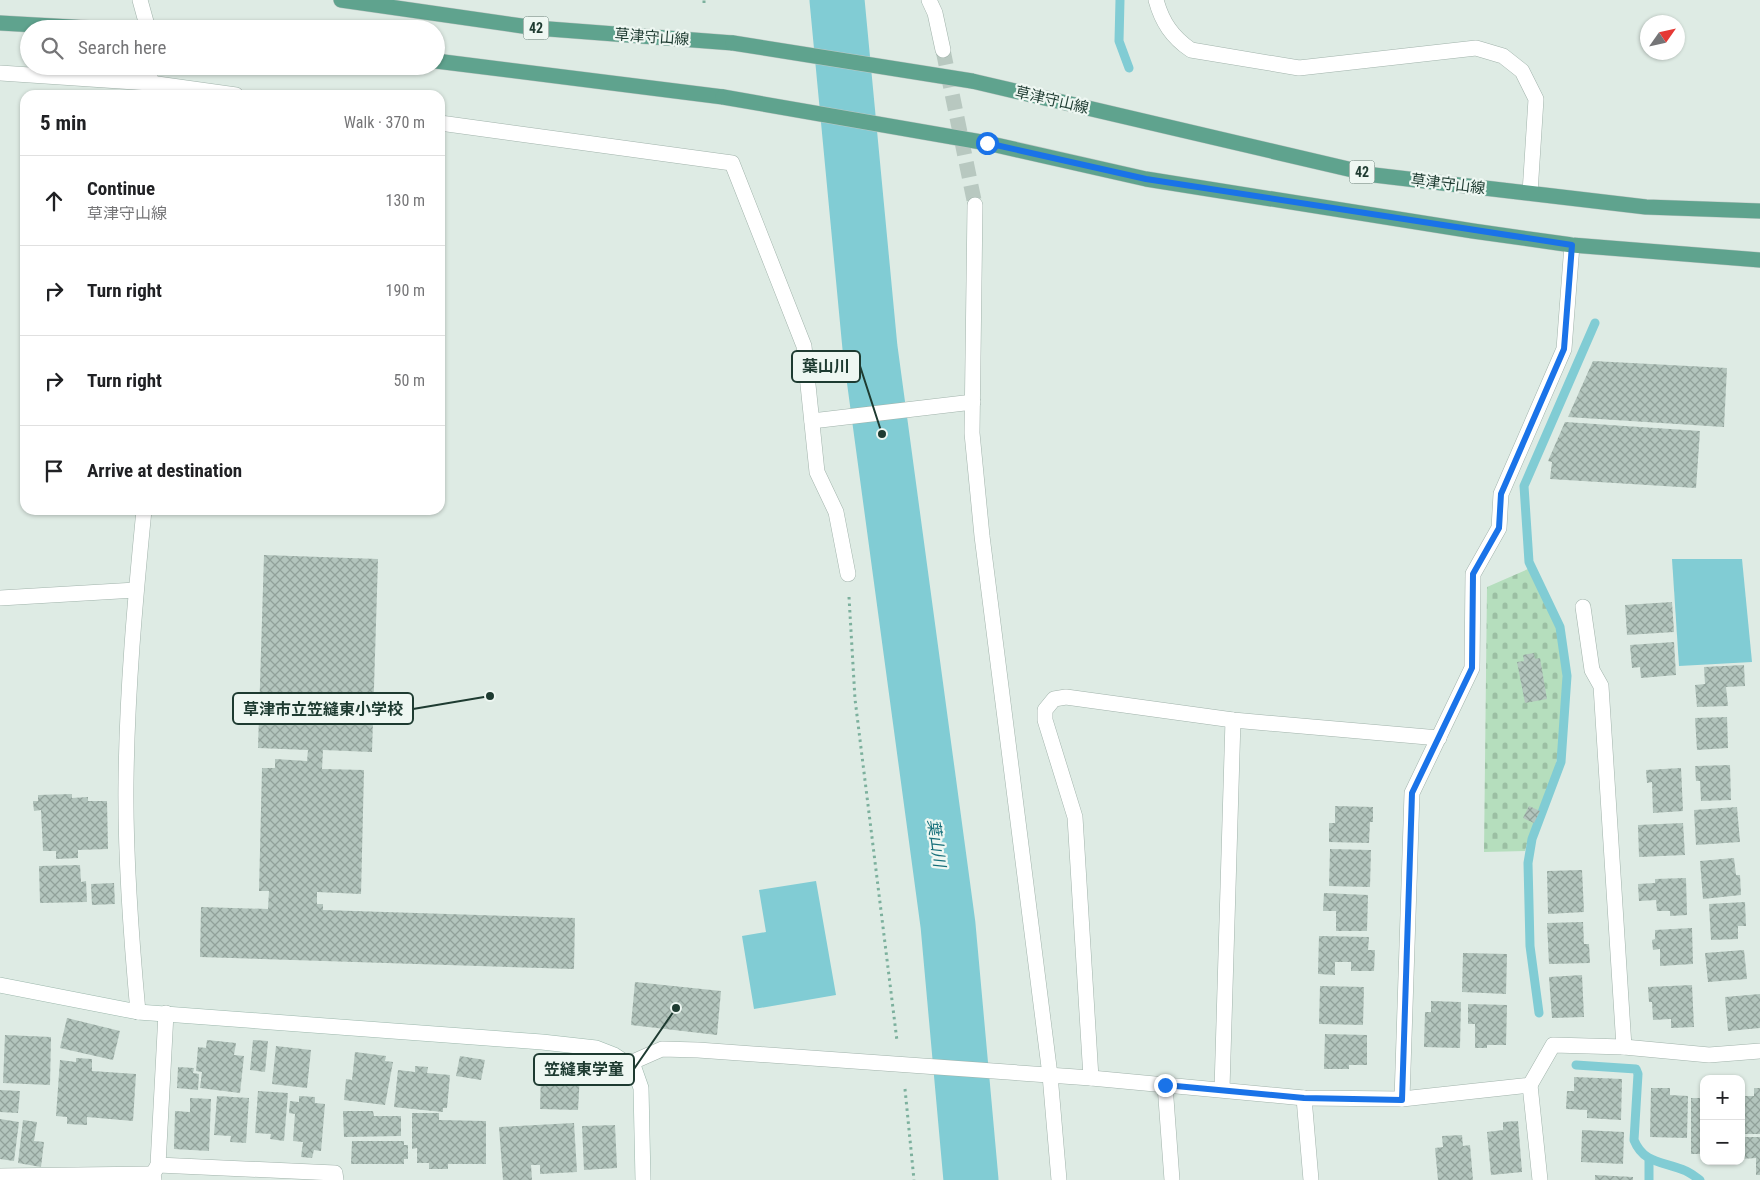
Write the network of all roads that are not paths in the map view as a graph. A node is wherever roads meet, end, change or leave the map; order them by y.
1 (140, 0) edge
2 (341, 0) edge
3 (929, 0) edge
4 (1156, 0) edge
5 (146, 20) edge
6 (0, 23) edge
7 (20, 24) edge
8 (943, 50) tunnel mouth
9 (445, 62) edge
10 (0, 73) edge
11 (150, 75) edge
12 (150, 89) edge
13 (164, 90) edge
14 (445, 124) edge
15 (1530, 193) junction
16 (975, 205) tunnel mouth
17 (1760, 211) edge
18 (1572, 245) junction
19 (1760, 260) edge
20 (973, 402) junction
21 (812, 421) junction
22 (144, 515) edge
23 (848, 574) road end
24 (136, 590) junction
25 (0, 598) edge
26 (1583, 607) dead end
27 (1233, 720) junction
28 (1439, 738) junction
29 (0, 985) edge
30 (138, 1012) junction
31 (166, 1013) junction
32 (1624, 1047) junction
33 (1760, 1051) edge
34 (628, 1064) junction
35 (1050, 1075) junction
36 (1091, 1078) junction
37 (1165, 1085) junction
38 (1530, 1085) junction
39 (1222, 1089) junction
40 (1304, 1098) junction
41 (1402, 1100) junction
42 (155, 1173) edge
43 (0, 1176) edge
44 (336, 1180) edge
45 (643, 1180) edge
46 (1059, 1180) edge
47 (1172, 1180) edge
48 (1311, 1180) edge
49 (1540, 1180) edge

1 - 5 street
2 - 15 main road, 草津守山線 / 42, bridge
3 - 8 street
4 - 15 street
6 - 7 main road
9 - 18 main road, bridge
10 - 12 street
11 - 12 street
12 - 13 street
14 - 21 street
15 - 17 main road, 草津守山線 / 42
16 - 20 street
18 - 19 main road
18 - 28 street
20 - 21 street
20 - 35 street
21 - 23 street
22 - 24 street
24 - 25 street
24 - 30 street
26 - 32 street
27 - 28 street
27 - 36 street
27 - 39 street
28 - 41 street
29 - 30 street
30 - 31 street
31 - 34 street
31 - 42 street
32 - 33 street
32 - 38 street
34 - 35 street
34 - 45 street
35 - 36 street
35 - 46 street
36 - 37 street
37 - 39 street
37 - 47 street
38 - 41 street
38 - 49 street
39 - 40 street
40 - 41 street
40 - 48 street
42 - 43 street
42 - 44 street

